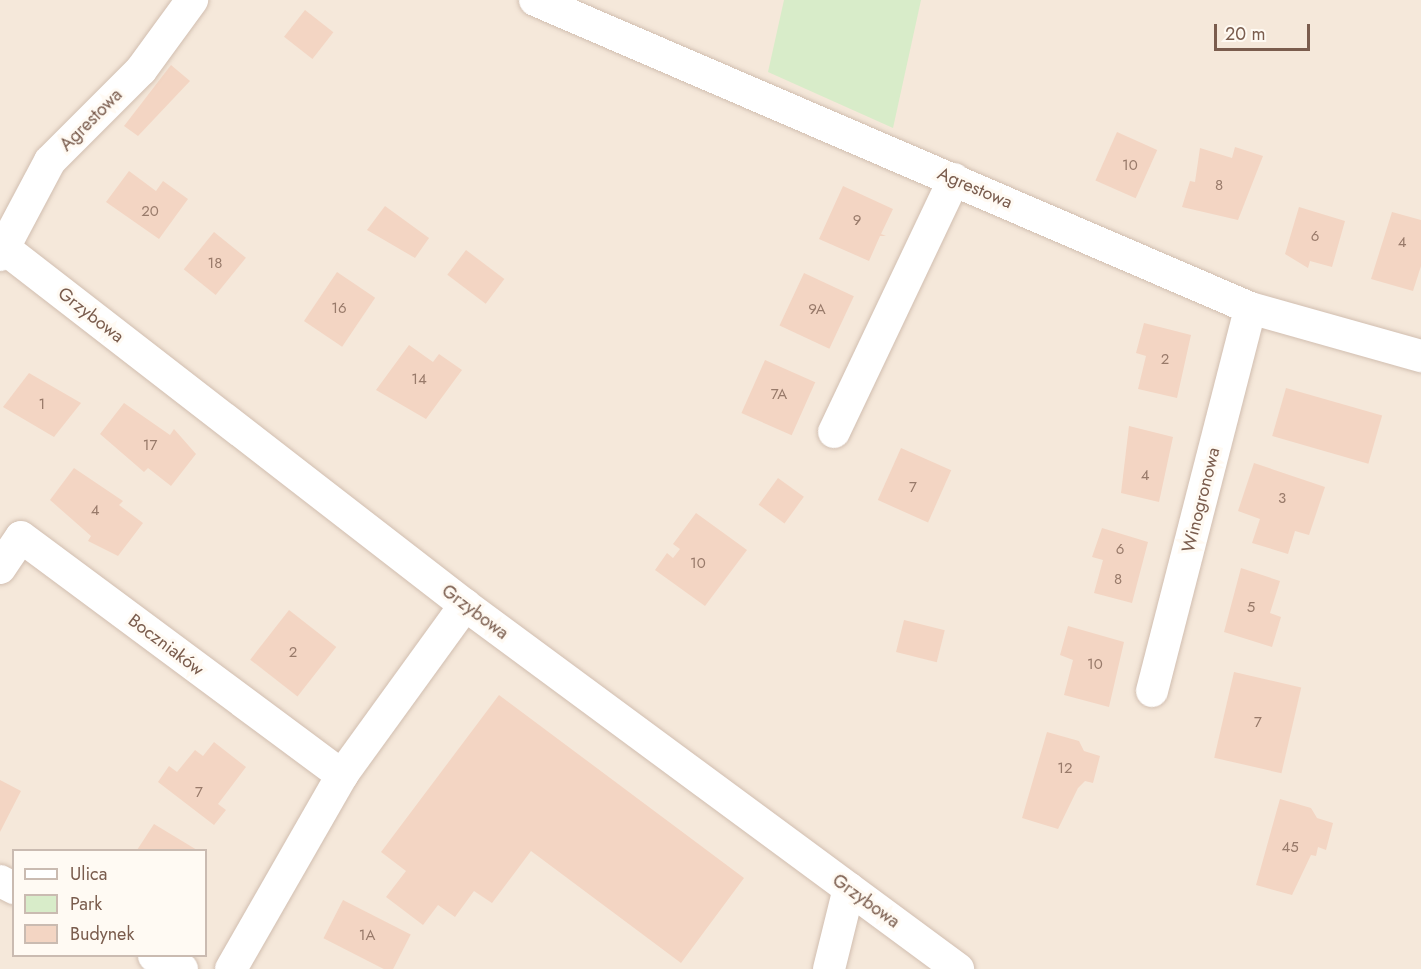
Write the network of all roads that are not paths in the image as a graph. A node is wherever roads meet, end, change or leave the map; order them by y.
1 (192, 0) edge
2 (535, 0) edge
3 (954, 179) junction
4 (2, 250) edge
5 (1250, 308) junction
6 (1421, 356) edge
7 (834, 432) dead end
8 (0, 568) edge
9 (465, 605) junction
10 (1152, 692) dead end
11 (342, 775) junction
12 (849, 888) junction
13 (156, 957) edge
14 (182, 969) edge
15 (231, 969) edge
16 (829, 969) edge
17 (958, 969) edge

1 - 4 street, Agrestowa
2 - 3 street, Agrestowa
3 - 5 street, Agrestowa
3 - 7 street
4 - 9 street, Grzybowa
5 - 6 street, Agrestowa
5 - 10 street, Winogronowa
8 - 11 street, Boczniaków
9 - 11 street
9 - 12 street, Grzybowa
11 - 15 street
12 - 16 street
12 - 17 street, Grzybowa
13 - 14 street

